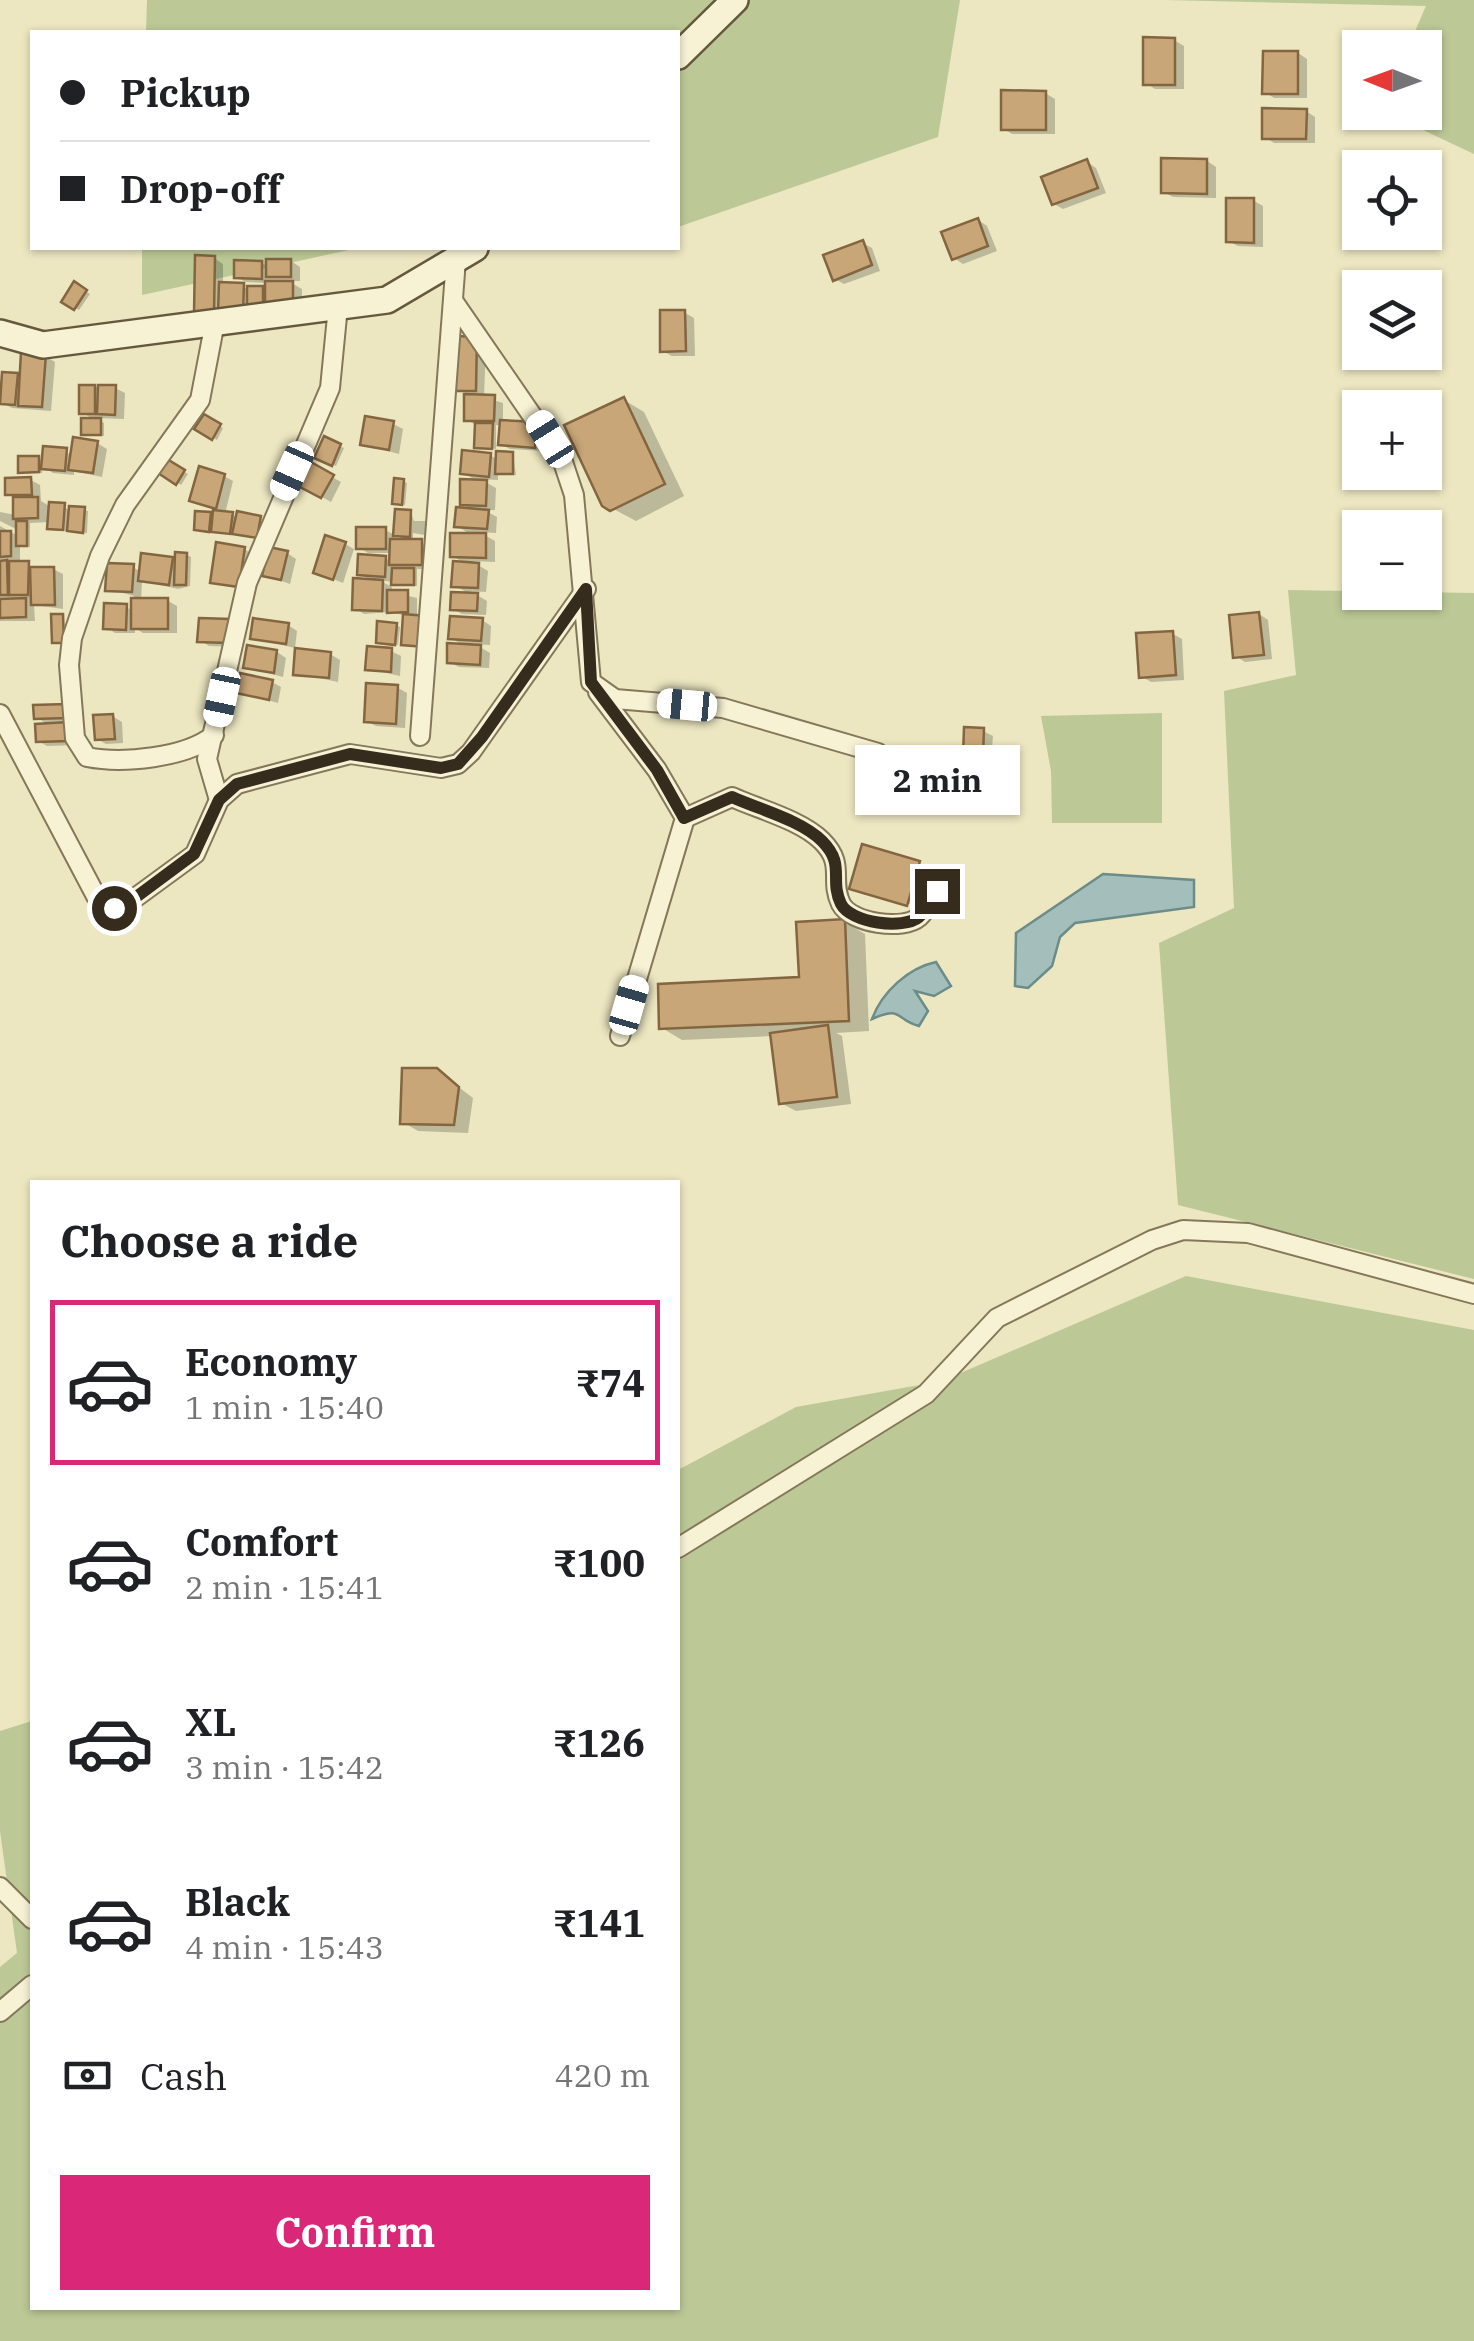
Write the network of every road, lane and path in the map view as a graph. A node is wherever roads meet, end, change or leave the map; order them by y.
1 (735, 0) edge
2 (680, 54) edge
3 (466, 253) edge
4 (454, 302) junction
5 (338, 306) junction
6 (214, 322) junction
7 (0, 333) edge
8 (586, 589) junction
9 (591, 682) junction
10 (0, 714) edge
11 (214, 735) junction
12 (420, 736) dead end
13 (878, 752) dead end
14 (219, 800) junction
15 (684, 818) junction
16 (937, 891) dead end
17 (620, 1036) dead end
18 (1474, 1294) edge
19 (680, 1547) edge
20 (0, 1887) edge
21 (30, 1917) edge
22 (30, 1987) edge
23 (0, 2012) edge

1 - 2 street
3 - 4 street
3 - 5 street
4 - 8 street
4 - 12 street
5 - 6 street
5 - 11 street
6 - 7 street
6 - 11 street
8 - 9 street
8 - 14 street
9 - 13 street
9 - 15 street
10 - 14 street
11 - 14 street
15 - 16 street
15 - 17 street
18 - 19 street
20 - 21 street
22 - 23 street

